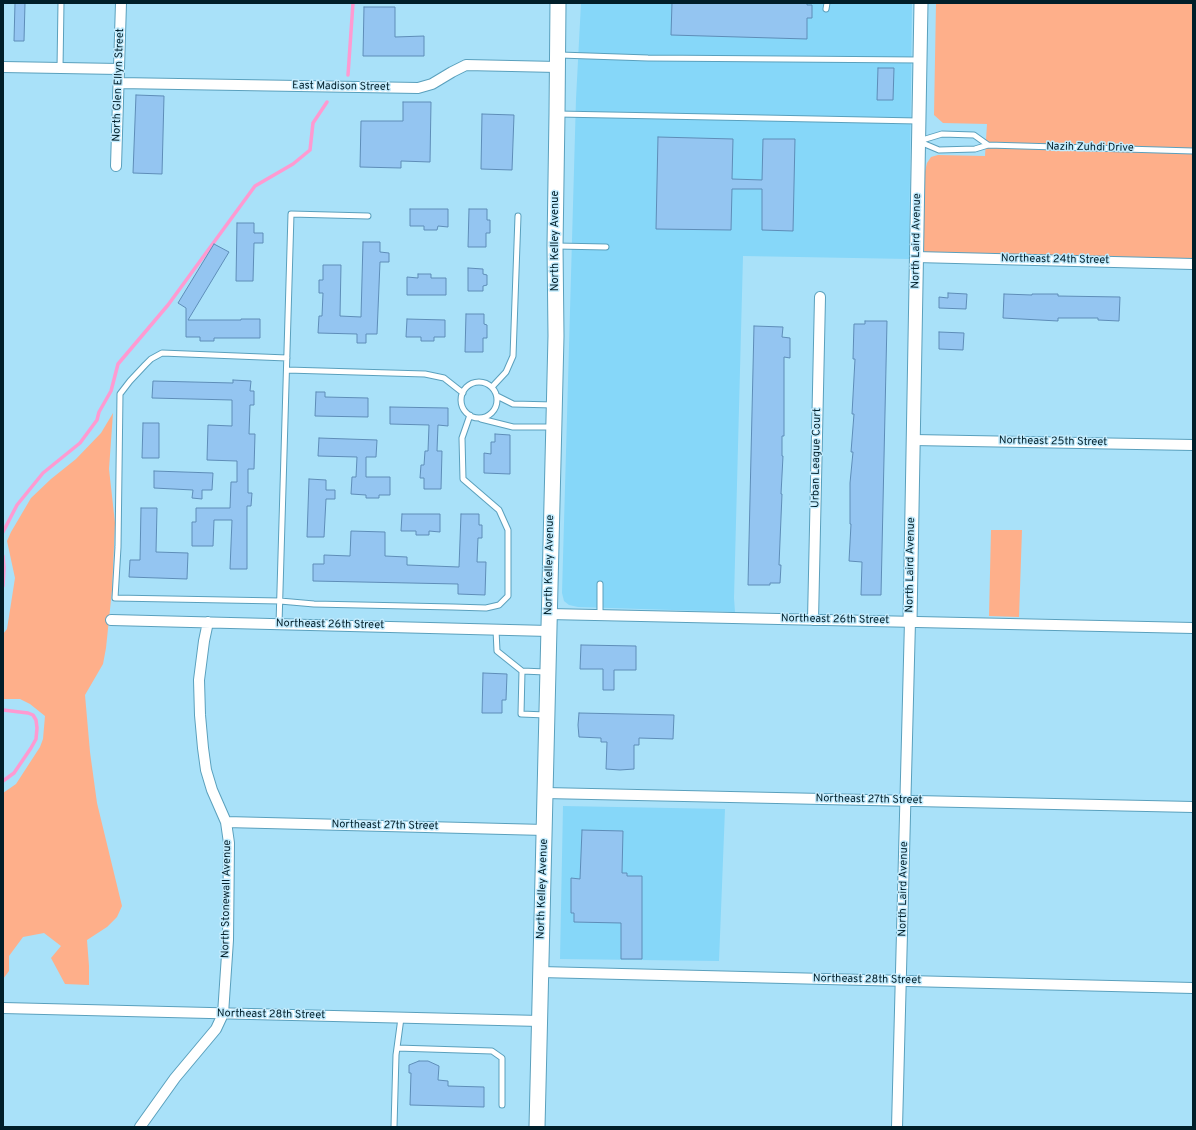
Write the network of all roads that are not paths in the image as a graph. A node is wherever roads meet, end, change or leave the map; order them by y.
1 (61, 3) edge
2 (121, 3) edge
3 (558, 3) edge
4 (921, 3) edge
5 (920, 60) junction
6 (557, 61) junction
7 (3, 67) edge
8 (60, 68) junction
9 (119, 69) junction
10 (119, 83) junction
11 (557, 114) junction
12 (919, 121) junction
13 (918, 141) junction
14 (988, 145) junction
15 (1193, 151) edge
16 (116, 166) dead end
17 (368, 216) dead end
18 (518, 216) dead end
19 (555, 246) junction
20 (606, 247) dead end
21 (916, 257) junction
22 (1193, 264) edge
23 (820, 297) dead end
24 (287, 358) junction
25 (287, 370) junction
26 (492, 387) junction
27 (463, 393) junction
28 (497, 396) junction
29 (554, 405) junction
30 (470, 415) junction
31 (478, 418) junction
32 (554, 427) junction
33 (913, 440) junction
34 (1193, 445) edge
35 (600, 584) dead end
36 (280, 601) junction
37 (549, 614) junction
38 (600, 615) junction
39 (111, 620) dead end
40 (813, 620) junction
41 (208, 622) junction
42 (910, 622) junction
43 (279, 624) junction
44 (1193, 628) edge
45 (496, 630) junction
46 (549, 631) junction
47 (522, 671) junction
48 (548, 672) junction
49 (547, 715) junction
50 (545, 793) junction
51 (905, 801) junction
52 (1193, 807) edge
53 (226, 822) junction
54 (545, 830) junction
55 (540, 972) junction
56 (902, 980) junction
57 (1193, 988) edge
58 (3, 1008) edge
59 (223, 1014) junction
60 (401, 1018) junction
61 (540, 1021) junction
62 (397, 1048) junction
63 (502, 1105) dead end
64 (140, 1127) edge
65 (394, 1127) edge
66 (537, 1127) edge
67 (897, 1127) edge

1 - 8 lane
2 - 9 street, North Glen Ellyn Street
3 - 6 main road, North Kelley Avenue
4 - 5 street, North Laird Avenue
5 - 6 lane
5 - 12 street, North Laird Avenue
6 - 10 street, East Madison Street
6 - 11 main road, North Kelley Avenue
7 - 8 street
8 - 9 street
9 - 10 street, North Glen Ellyn Street
10 - 16 street, North Glen Ellyn Street
11 - 12 lane
11 - 19 main road, North Kelley Avenue
12 - 13 street, North Laird Avenue
13 - 14 lane, Nazih Zuhdi Drive
13 - 14 lane, Nazih Zuhdi Drive
13 - 21 street, North Laird Avenue
14 - 15 lane, Nazih Zuhdi Drive
17 - 24 lane
18 - 26 lane
19 - 20 lane
19 - 29 main road, North Kelley Avenue
21 - 22 street, Northeast 24th Street
21 - 33 street, North Laird Avenue
23 - 40 street, Urban League Court
24 - 25 lane
24 - 36 lane
25 - 27 lane
25 - 36 lane
26 - 27 lane
26 - 28 lane
27 - 30 lane
28 - 29 lane
28 - 31 lane
29 - 32 main road, North Kelley Avenue
30 - 31 lane
30 - 36 lane
31 - 32 lane
32 - 37 main road, North Kelley Avenue
33 - 34 street, Northeast 25th Street
33 - 42 street, North Laird Avenue
35 - 38 lane
36 - 43 lane
37 - 38 street, Northeast 26th Street
37 - 46 main road, North Kelley Avenue
38 - 40 street, Northeast 26th Street
39 - 41 street, Northeast 26th Street
40 - 42 street, Northeast 26th Street
41 - 43 street, Northeast 26th Street
41 - 53 street, North Stonewall Avenue
42 - 44 street, Northeast 26th Street
42 - 51 street, North Laird Avenue
43 - 45 street, Northeast 26th Street
45 - 46 street, Northeast 26th Street
45 - 47 lane
46 - 48 main road, North Kelley Avenue
47 - 48 lane
47 - 49 lane
48 - 49 main road, North Kelley Avenue
49 - 50 main road, North Kelley Avenue
50 - 51 street, Northeast 27th Street
50 - 54 main road, North Kelley Avenue
51 - 52 street, Northeast 27th Street
51 - 56 street, North Laird Avenue
53 - 54 street, Northeast 27th Street
53 - 59 street, North Stonewall Avenue
54 - 55 main road, North Kelley Avenue
55 - 56 street, Northeast 28th Street
55 - 61 main road, North Kelley Avenue
56 - 57 street, Northeast 28th Street
56 - 67 street, North Laird Avenue
58 - 59 street, Northeast 28th Street
59 - 60 street, Northeast 28th Street
59 - 64 street
60 - 61 street, Northeast 28th Street
60 - 62 lane
61 - 66 main road, North Kelley Avenue
62 - 63 lane
62 - 65 lane

